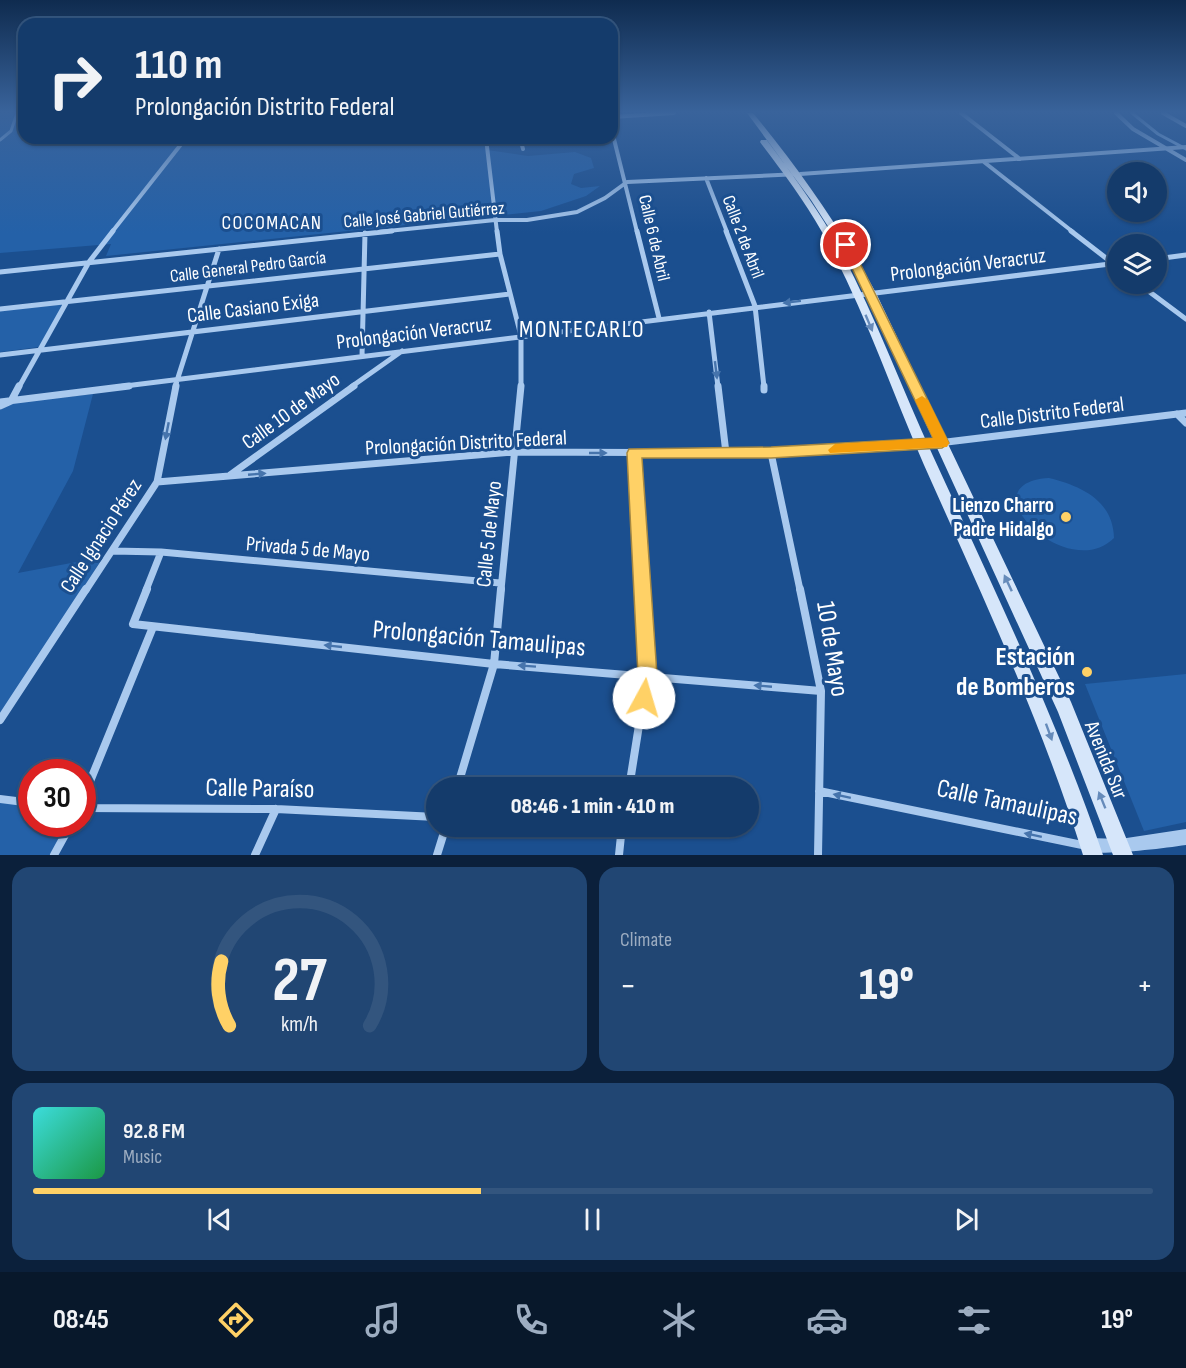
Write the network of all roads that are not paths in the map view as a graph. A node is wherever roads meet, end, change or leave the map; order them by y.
1 (174, 153) edge
2 (488, 153) edge
3 (619, 153) edge
4 (776, 153) edge
5 (779, 153) edge
6 (1012, 153) edge
7 (1100, 153) edge
8 (1020, 159) junction
9 (984, 162) junction
10 (794, 174) junction
11 (706, 178) junction
12 (627, 182) junction
13 (495, 220) junction
14 (366, 233) junction
15 (219, 249) junction
16 (500, 254) junction
17 (1186, 255) edge
18 (1107, 258) edge
19 (1167, 258) edge
20 (89, 262) junction
21 (1107, 266) edge
22 (364, 268) junction
23 (0, 272) edge
24 (207, 286) junction
25 (510, 294) junction
26 (864, 294) junction
27 (1152, 294) edge
28 (67, 302) junction
29 (755, 306) junction
30 (0, 309) edge
31 (363, 311) junction
32 (709, 312) junction
33 (659, 318) junction
34 (1186, 319) edge
35 (192, 332) junction
36 (521, 336) junction
37 (41, 350) junction
38 (402, 351) junction
39 (0, 354) edge
40 (362, 356) junction
41 (177, 380) junction
42 (764, 390) dead end
43 (11, 401) junction
44 (0, 404) edge
45 (1186, 413) edge
46 (1176, 414) junction
47 (1186, 423) edge
48 (942, 443) junction
49 (922, 446) junction
50 (514, 452) junction
51 (634, 453) junction
52 (726, 453) junction
53 (771, 453) junction
54 (228, 477) junction
55 (157, 482) junction
56 (113, 551) junction
57 (161, 552) junction
58 (500, 583) junction
59 (1003, 621) junction
60 (1026, 621) junction
61 (153, 627) junction
62 (494, 664) junction
63 (647, 675) junction
64 (821, 691) junction
65 (0, 720) edge
66 (96, 767) edge
67 (461, 777) edge
68 (631, 777) edge
69 (819, 791) junction
70 (0, 799) edge
71 (18, 801) edge
72 (96, 808) edge
73 (276, 809) junction
74 (426, 816) edge
75 (64, 837) edge
76 (443, 837) edge
77 (621, 837) edge
78 (1186, 837) edge
79 (1092, 851) edge
80 (1122, 852) edge
81 (54, 855) edge
82 (255, 855) edge
83 (438, 855) edge
84 (618, 855) edge
85 (818, 855) edge

1 - 20 street
2 - 13 street, Calle 5 de Mayo
3 - 12 street, Calle 6 de Abril
4 - 10 main road, Avenida Sur
5 - 10 main road, Avenida Sur
6 - 8 street
7 - 8 street
8 - 9 street
9 - 10 street
9 - 18 street
10 - 11 street
10 - 26 main road, Avenida Sur
11 - 12 street
11 - 29 street, Calle 2 de Abril
12 - 13 street, Calle José Gabriel Gutiérrez
12 - 33 street, Calle 6 de Abril
13 - 14 street, Calle José Gabriel Gutiérrez
13 - 16 street, Calle 5 de Mayo
14 - 15 street, Calle José Gabriel Gutiérrez
14 - 22 street
15 - 20 street, Calle José Gabriel Gutiérrez
15 - 24 street, Calle Ignacio Pérez
16 - 22 street, Calle General Pedro García
16 - 25 street, Calle 5 de Mayo
17 - 19 street
20 - 23 street, Calle José Gabriel Gutiérrez
20 - 28 street
21 - 26 street, Prolongación Veracruz
22 - 24 street, Calle General Pedro García
22 - 31 street
24 - 28 street, Calle General Pedro García
24 - 35 street, Calle Ignacio Pérez
25 - 31 street, Calle Casiano Exiga
25 - 36 street, Calle 5 de Mayo
26 -> 29 street, Prolongación Veracruz
26 - 48 main road, Avenida Sur
26 -> 49 main road, Avenida Sur
27 - 34 street
28 - 30 street, Calle General Pedro García
28 - 37 street
29 - 32 street, Prolongación Veracruz
29 - 42 street, Calle 2 de Abril
31 - 35 street, Calle Casiano Exiga
31 - 40 street
32 - 33 street, Prolongación Veracruz
32 -> 52 street
33 - 36 street, Prolongación Veracruz
35 - 37 street, Calle Casiano Exiga
35 - 41 street, Calle Ignacio Pérez
36 - 38 street, Prolongación Veracruz
36 - 50 street, Calle 5 de Mayo
37 - 39 street, Calle Casiano Exiga
37 - 43 street
38 - 40 street, Prolongación Veracruz
38 - 54 street, Calle 10 de Mayo
40 - 41 street, Prolongación Veracruz
41 - 43 street, Prolongación Veracruz
41 -> 55 street, Calle Ignacio Pérez
43 - 44 street, Prolongación Veracruz
45 - 46 street, Calle Distrito Federal
46 - 47 street
46 - 48 street, Calle Distrito Federal
48 - 49 street, Calle Distrito Federal
60 -> 48 main road, Avenida Sur
49 - 53 street, Prolongación Distrito Federal
49 - 59 main road, Avenida Sur
50 -> 51 street, Prolongación Distrito Federal
54 -> 50 street, Prolongación Distrito Federal
50 - 58 street, Calle 5 de Mayo
51 - 52 street, Prolongación Distrito Federal
51 - 63 street
52 - 53 street, Prolongación Distrito Federal
53 - 64 street, 10 de Mayo
54 - 55 street, Prolongación Distrito Federal
55 - 56 street, Calle Ignacio Pérez
56 - 57 street, Privada 5 de Mayo
56 - 65 street, Calle Ignacio Pérez
57 - 58 street, Privada 5 de Mayo
57 - 61 street, Prolongación Tamaulipas
58 - 62 street, Calle 5 de Mayo
59 - 60 main road
59 -> 79 main road, Avenida Sur
80 -> 60 main road, Avenida Sur
62 -> 61 street, Prolongación Tamaulipas
61 - 66 street
63 -> 62 street, Prolongación Tamaulipas
62 - 67 street, Calle 5 de Mayo
64 -> 63 street, Prolongación Tamaulipas
63 - 68 street
64 - 69 street, 10 de Mayo
79 -> 69 street, Calle Tamaulipas
69 - 85 street, 10 de Mayo
70 - 71 street
72 - 73 street, Calle Paraíso
73 - 74 street, Calle Paraíso
73 - 82 street
75 - 81 street
76 - 83 street
77 - 84 street
78 - 80 street, Calle Tamaulipas
79 - 80 street, Calle Tamaulipas

